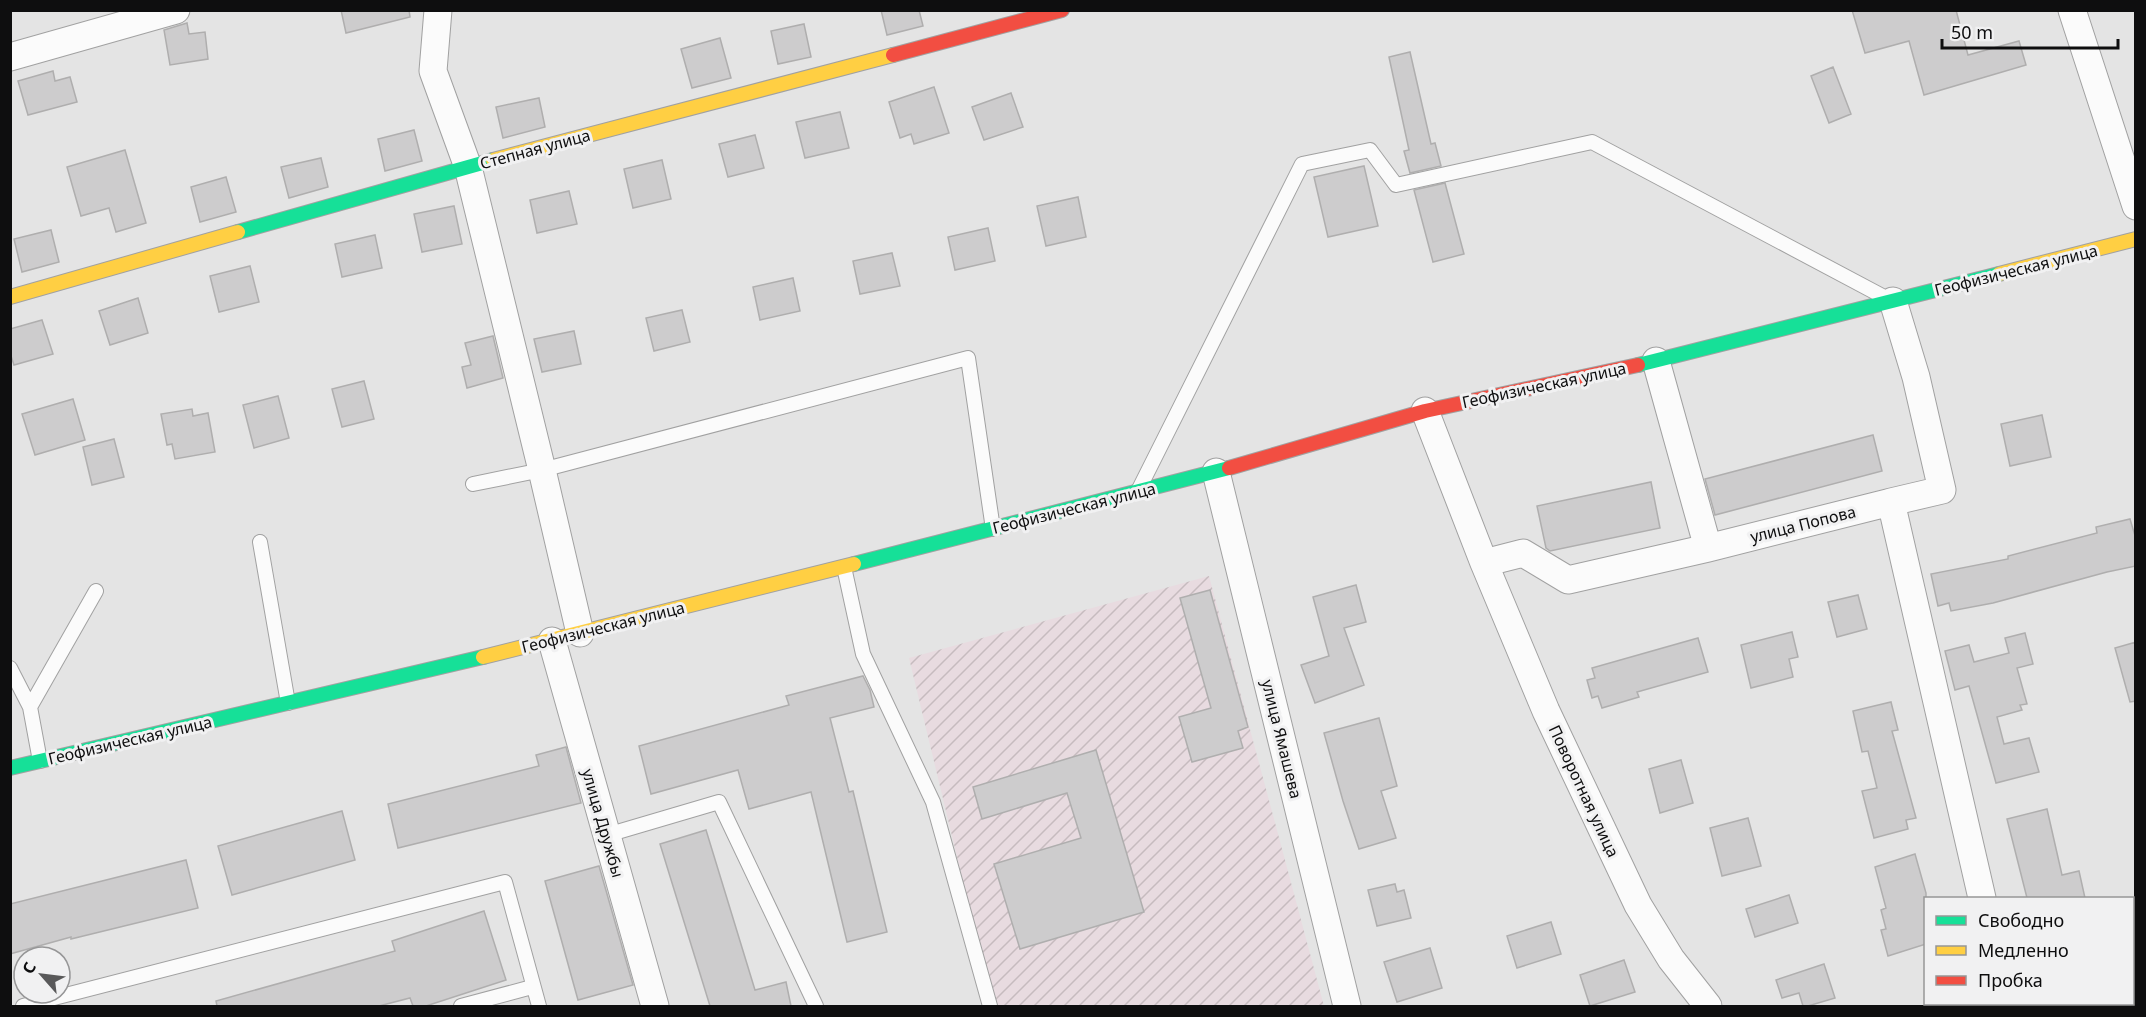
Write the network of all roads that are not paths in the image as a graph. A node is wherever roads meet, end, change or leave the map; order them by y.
1 (176, 10) edge
2 (438, 10) edge
3 (1062, 10) edge
4 (2072, 10) edge
5 (10, 57) edge
6 (468, 167) junction
7 (2136, 206) edge
8 (2136, 239) edge
9 (10, 297) edge
10 (1893, 302) junction
11 (1656, 361) junction
12 (1425, 411) junction
13 (542, 470) junction
14 (1216, 472) junction
15 (473, 484) dead end
16 (1137, 492) junction
17 (1891, 502) junction
18 (993, 529) junction
19 (260, 542) dead end
20 (1708, 548) junction
21 (1484, 563) junction
22 (844, 567) junction
23 (96, 591) dead end
24 (580, 633) junction
25 (552, 640) junction
26 (10, 668) edge
27 (288, 703) junction
28 (30, 707) junction
29 (40, 761) junction
30 (10, 768) edge
31 (607, 836) junction
32 (1982, 897) edge
33 (532, 987) junction
34 (23, 1006) edge
35 (461, 1006) edge
36 (539, 1006) edge
37 (655, 1006) edge
38 (816, 1006) edge
39 (990, 1006) edge
40 (1347, 1006) edge
41 (1707, 1006) edge

1 - 5 street
2 - 6 street
3 - 6 main road, Степная улица
4 - 7 street
6 - 9 main road, Степная улица
6 - 13 street
8 - 10 main road, Геофизическая улица
10 - 11 main road, Геофизическая улица
10 - 16 lane
10 - 17 street, улица Попова
11 - 12 main road, Геофизическая улица
11 - 20 street
12 - 14 main road, Геофизическая улица
12 - 21 street
13 - 15 lane
13 - 18 lane
13 - 24 street
14 - 16 main road, Геофизическая улица
14 - 40 street, улица Ямашева
16 - 18 main road, Геофизическая улица
17 - 20 street, улица Попова
17 - 32 street
18 - 22 main road, Геофизическая улица
19 - 27 lane
20 - 21 street, улица Попова
21 - 41 street, Поворотная улица
22 - 24 main road, Геофизическая улица
22 - 39 lane
23 - 28 lane
24 - 25 main road, Геофизическая улица
25 - 27 main road, Геофизическая улица
25 - 31 street, улица Дружбы
26 - 28 lane
27 - 29 main road, Геофизическая улица
28 - 29 lane
29 - 30 main road, Геофизическая улица
31 - 37 street, улица Дружбы
31 - 38 lane
33 - 34 lane
33 - 35 lane
33 - 36 lane

